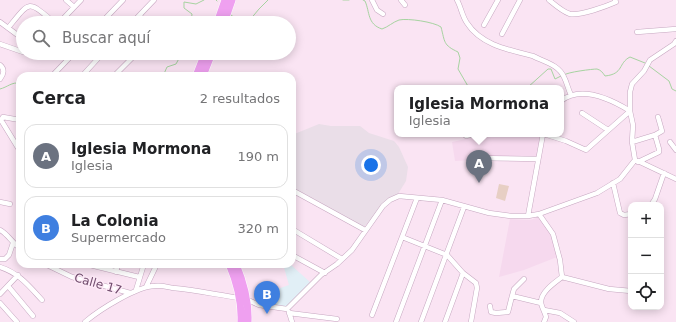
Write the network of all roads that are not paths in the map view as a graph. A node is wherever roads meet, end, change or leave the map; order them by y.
1 (66, 0) edge
2 (81, 0) edge
3 (123, 0) edge
4 (154, 0) edge
5 (225, 0) edge
6 (232, 0) edge
7 (372, 0) edge
8 (401, 0) edge
9 (457, 0) edge
10 (498, 0) edge
11 (520, 0) edge
12 (549, 0) edge
13 (615, 0) edge
14 (405, 5) dead end
15 (74, 7) junction
16 (383, 14) dead end
17 (140, 15) edge
18 (17, 16) edge
19 (47, 16) edge
20 (66, 16) edge
21 (108, 16) edge
22 (219, 16) edge
23 (226, 16) edge
24 (16, 18) edge
25 (0, 22) edge
26 (484, 25) dead end
27 (8, 28) junction
28 (676, 30) edge
29 (637, 32) dead end
30 (16, 34) edge
31 (502, 34) dead end
32 (676, 41) edge
33 (0, 44) edge
34 (16, 50) edge
35 (67, 60) edge
36 (97, 60) edge
37 (129, 60) edge
38 (202, 60) edge
39 (209, 60) edge
40 (0, 65) edge
41 (56, 72) edge
42 (86, 72) edge
43 (118, 72) edge
44 (198, 72) edge
45 (205, 72) edge
46 (0, 79) edge
47 (571, 95) junction
48 (564, 99) edge
49 (630, 111) junction
50 (582, 113) dead end
51 (658, 117) dead end
52 (16, 119) edge
53 (608, 130) junction
54 (655, 134) junction
55 (542, 137) edge
56 (554, 137) edge
57 (13, 140) junction
58 (16, 141) edge
59 (632, 142) junction
60 (670, 142) dead end
61 (16, 145) edge
62 (676, 150) edge
63 (473, 158) dead end
64 (537, 159) junction
65 (636, 161) junction
66 (664, 173) junction
67 (676, 179) edge
68 (613, 183) junction
69 (296, 192) edge
70 (417, 198) junction
71 (442, 200) junction
72 (0, 202) edge
73 (653, 202) edge
74 (10, 204) dead end
75 (464, 206) junction
76 (539, 214) junction
77 (628, 214) edge
78 (528, 216) junction
79 (0, 230) edge
80 (365, 230) junction
81 (296, 231) edge
82 (402, 238) junction
83 (13, 243) junction
84 (16, 245) edge
85 (424, 246) junction
86 (447, 255) junction
87 (296, 257) edge
88 (0, 259) edge
89 (342, 259) junction
90 (0, 267) edge
91 (54, 268) edge
92 (102, 268) edge
93 (117, 268) edge
94 (142, 268) edge
95 (155, 268) edge
96 (230, 268) edge
97 (238, 268) edge
98 (116, 272) junction
99 (325, 272) junction
100 (463, 273) junction
101 (18, 275) junction
102 (139, 277) junction
103 (562, 277) junction
104 (524, 278) dead end
105 (8, 286) junction
106 (146, 287) junction
107 (136, 290) junction
108 (628, 291) edge
109 (130, 293) junction
110 (0, 294) edge
111 (512, 296) junction
112 (240, 298) junction
113 (42, 300) dead end
114 (248, 300) junction
115 (0, 303) edge
116 (541, 303) junction
117 (259, 305) junction
118 (490, 306) dead end
119 (544, 310) junction
120 (288, 311) junction
121 (372, 315) dead end
122 (33, 316) dead end
123 (248, 319) edge
124 (337, 319) dead end
125 (17, 322) edge
126 (85, 322) edge
127 (241, 322) edge
128 (292, 322) edge
129 (396, 322) edge
130 (421, 322) edge
131 (445, 322) edge
132 (470, 322) edge
133 (544, 322) edge
134 (574, 322) edge

1 - 15 street
2 - 15 street
3 - 21 street
4 - 17 street
5 - 22 highway
6 - 23 highway
7 - 16 street
8 - 14 street
9 - 47 street
10 - 26 street
11 - 31 street
12 - 13 street
15 - 20 street
18 - 19 street
24 - 27 street
25 - 27 street
27 - 30 street
28 - 29 street
32 - 49 street
33 - 34 street
35 - 41 street
36 - 42 street
37 - 43 street
38 - 44 highway
39 - 45 highway
40 - 46 street
47 - 48 street
47 - 49 street
49 - 53 street
49 - 59 street
50 - 53 street
51 - 54 street
52 - 57 street
53 - 56 street
54 - 59 street
54 - 65 street
55 - 64 street
57 - 58 street
57 - 61 street
59 - 65 street
60 - 62 street
63 - 64 street
64 - 78 street
65 - 66 street
65 - 68 street
66 - 67 street
66 - 73 street
68 - 76 street
68 - 77 street
69 - 80 street
70 - 71 street
70 - 80 street
70 - 82 street
71 - 75 street
71 - 85 street
72 - 74 street
75 - 78 street
75 - 86 street
76 - 78 street
76 - 103 street
79 - 83 street
80 - 89 street
81 - 89 street
82 - 85 street
82 - 121 street
83 - 84 street
83 - 88 street
85 - 86 street
85 - 129 street
86 - 100 street
86 - 130 street
87 - 99 street
89 - 99 street
90 - 101 street
91 - 109 street, Calle 17
92 - 98 street
93 - 98 street
94 - 102 street
95 - 106 street
96 - 112 highway
97 - 114 highway
98 - 102 street
99 - 120 street
100 - 131 street
100 - 132 street
101 - 105 street
101 - 113 street
102 - 107 street
103 - 108 street
103 - 116 street
104 - 111 street
105 - 110 street
105 - 122 street
106 - 107 street
106 - 112 street
107 - 109 street
109 - 126 street
111 - 116 street
111 - 118 street
112 - 127 highway
114 - 117 street
114 - 123 highway
115 - 125 street
116 - 119 street
117 - 120 street
117 - 123 street
119 - 133 street
119 - 134 street
120 - 124 street
120 - 128 street

